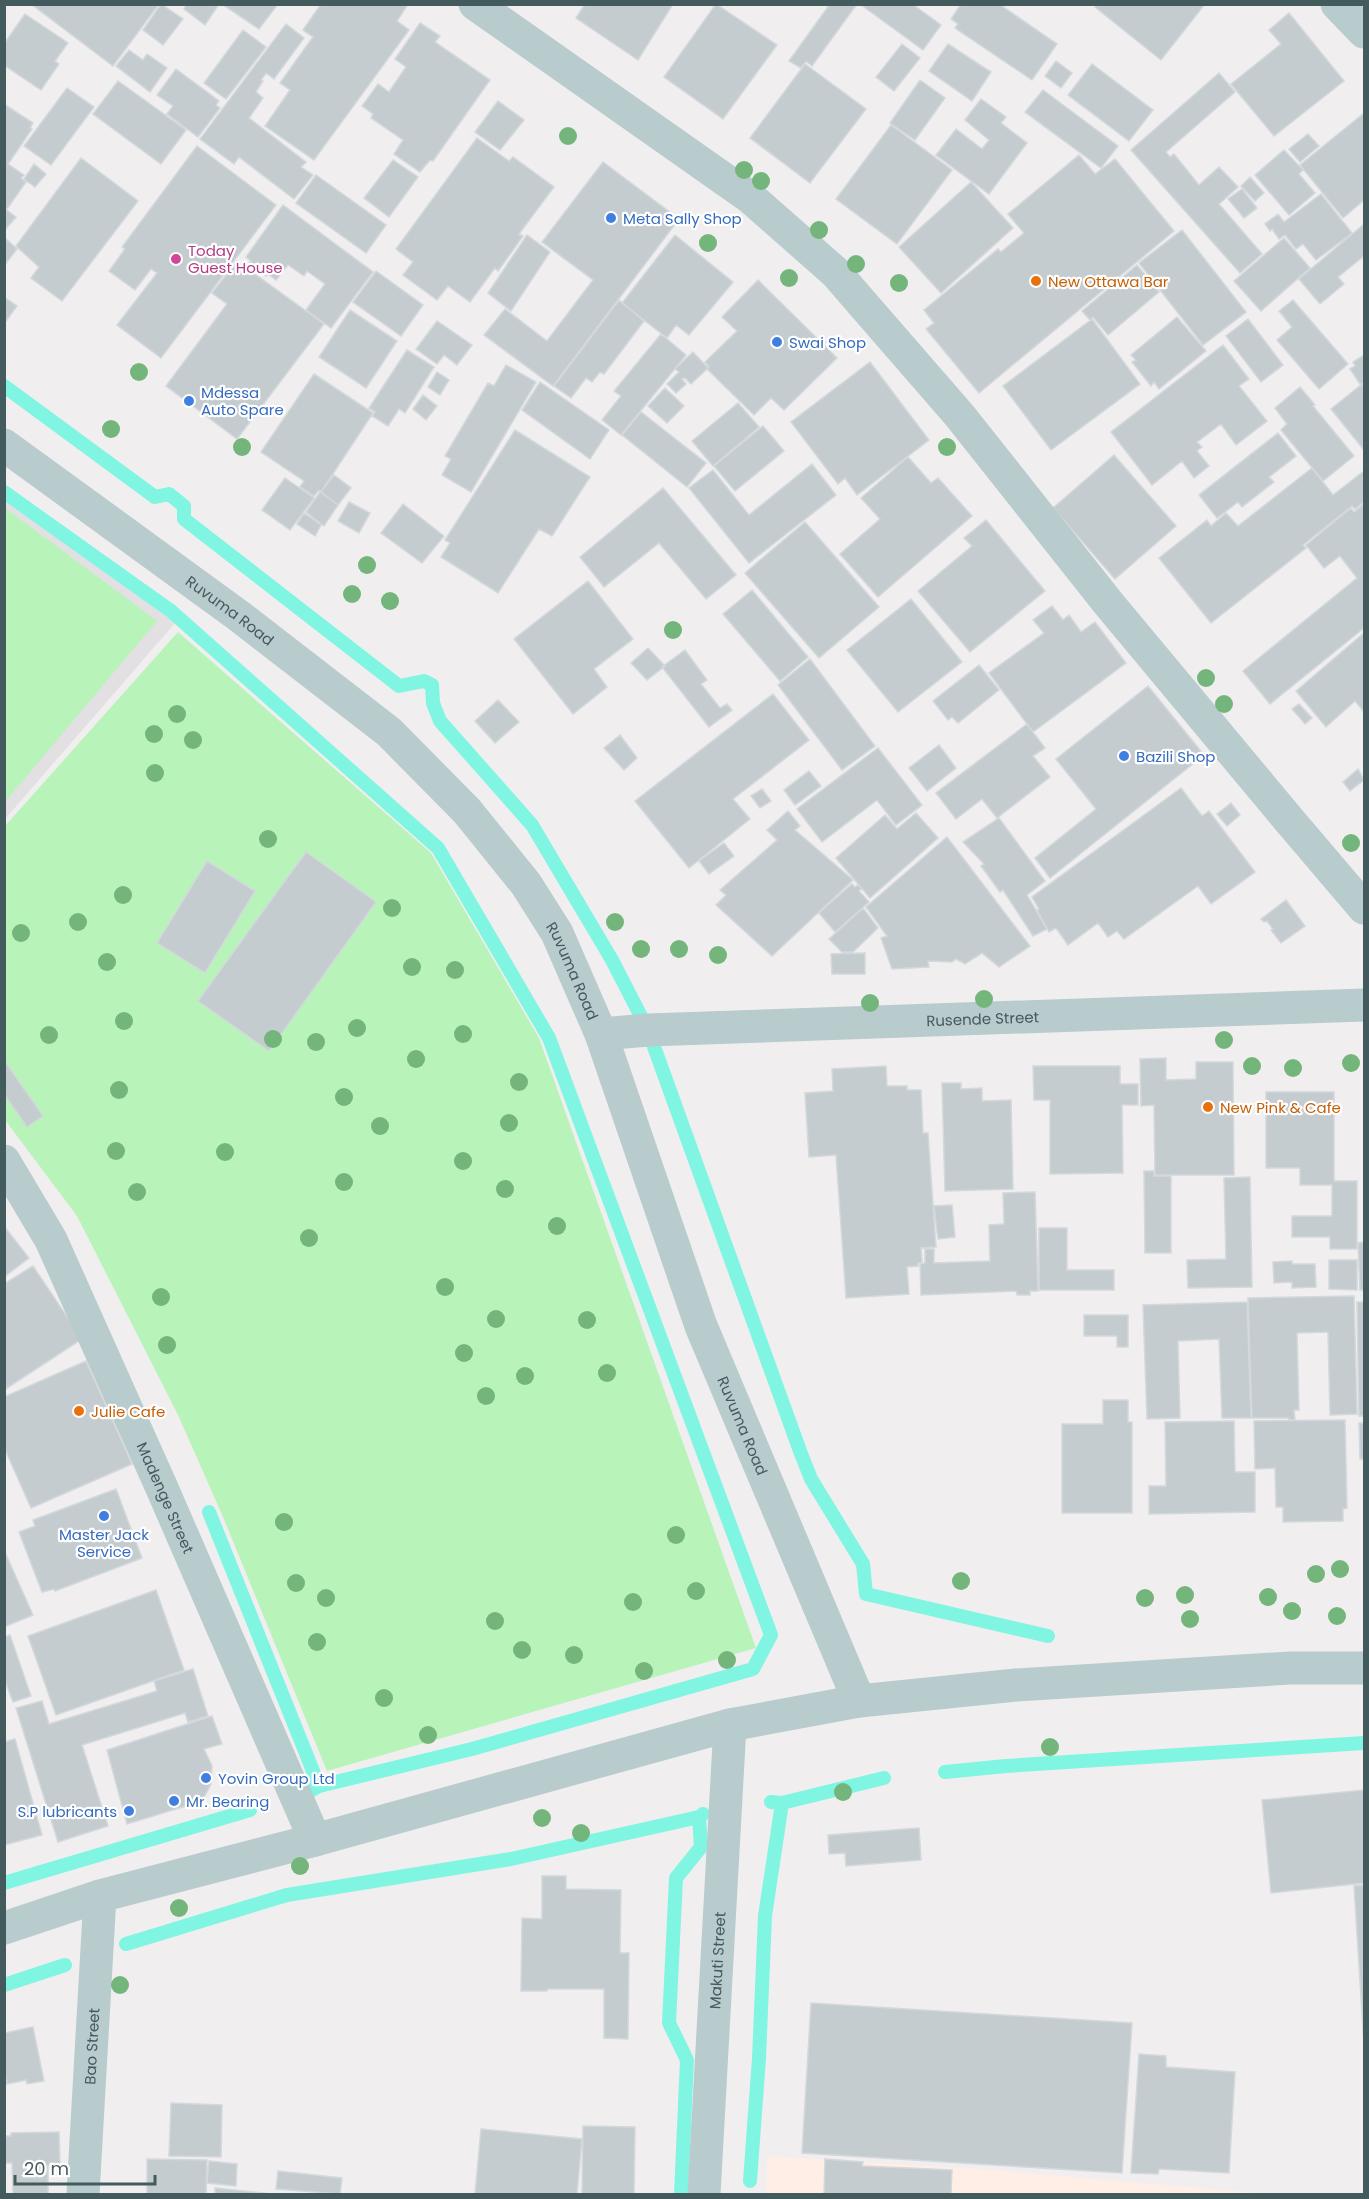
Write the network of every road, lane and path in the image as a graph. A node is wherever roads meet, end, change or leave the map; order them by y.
1 (475, 4) edge
2 (1338, 4) edge
3 (1365, 32) edge
4 (4, 445) edge
5 (1365, 908) edge
6 (1365, 1005) edge
7 (601, 1034) junction
8 (4, 1161) edge
9 (1365, 1668) edge
10 (859, 1701) junction
11 (730, 1725) junction
12 (315, 1840) junction
13 (100, 1896) junction
14 (4, 1928) edge
15 (83, 2194) edge
16 (704, 2194) edge

1 - 5 street
2 - 3 street
4 - 7 street, Ruvuma Road
6 - 7 street, Rusende Street
7 - 10 street, Ruvuma Road
8 - 12 street, Madenge Street
9 - 10 street
10 - 11 street
11 - 12 street
11 - 16 street, Makuti Street
12 - 13 street
13 - 14 street
13 - 15 street, Bao Street

